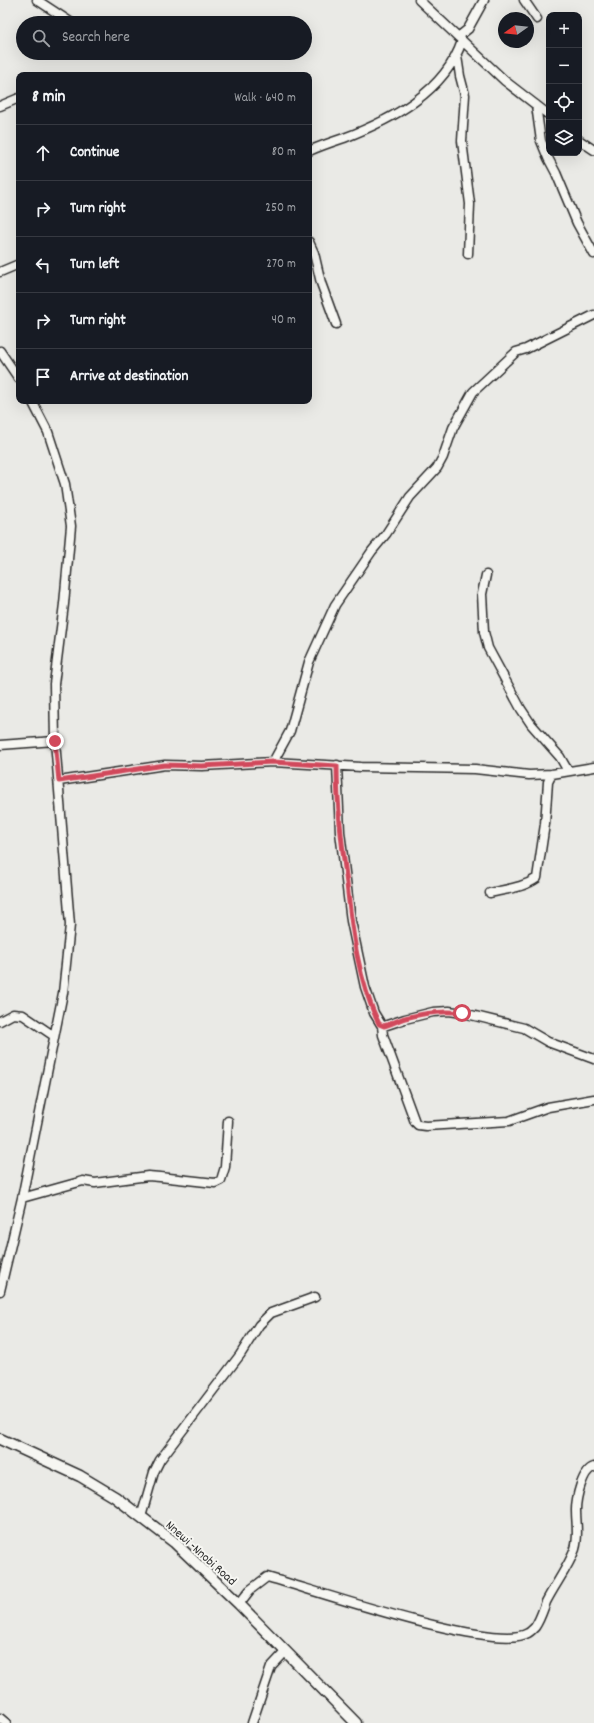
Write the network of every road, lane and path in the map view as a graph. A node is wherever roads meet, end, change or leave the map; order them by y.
1 (38, 0) edge
2 (419, 0) edge
3 (484, 0) edge
4 (524, 0) edge
5 (62, 16) edge
6 (536, 19) dead end
7 (460, 39) junction
8 (457, 56) junction
9 (16, 99) edge
10 (536, 105) junction
11 (0, 106) edge
12 (546, 113) edge
13 (582, 142) edge
14 (312, 150) edge
15 (594, 150) edge
16 (312, 249) edge
17 (468, 254) dead end
18 (594, 254) edge
19 (16, 265) edge
20 (0, 272) edge
21 (594, 315) edge
22 (336, 324) dead end
23 (0, 351) edge
24 (16, 375) edge
25 (34, 404) edge
26 (486, 575) dead end
27 (55, 741) junction
28 (0, 745) edge
29 (273, 762) junction
30 (337, 766) junction
31 (594, 767) edge
32 (568, 771) junction
33 (552, 774) junction
34 (59, 781) junction
35 (490, 893) dead end
36 (0, 1021) edge
37 (382, 1026) junction
38 (54, 1036) junction
39 (594, 1060) edge
40 (594, 1100) edge
41 (228, 1121) dead end
42 (22, 1198) junction
43 (0, 1290) edge
44 (315, 1297) dead end
45 (0, 1439) edge
46 (594, 1467) edge
47 (141, 1516) junction
48 (240, 1604) junction
49 (286, 1651) junction
50 (0, 1718) edge
51 (6, 1723) edge
52 (252, 1723) edge
53 (356, 1723) edge

1 - 5 street
2 - 7 street
3 - 7 street
4 - 6 street
7 - 8 street
7 - 10 street
8 - 14 street
8 - 17 street
9 - 11 street
10 - 12 street
10 - 18 street
13 - 15 street
16 - 22 street
19 - 20 street
21 - 29 street
23 - 24 street
25 - 27 street
26 - 32 street
27 - 28 street
27 - 34 street
29 - 30 street
29 - 34 street
30 - 33 street
30 - 37 street
31 - 32 street
32 - 33 street
33 - 35 street
34 - 38 street
36 - 38 street
37 - 39 street
37 - 40 street
38 - 42 street
41 - 42 street
42 - 43 street
44 - 47 street
45 - 47 main road, Nnewi -Nnobi Road
46 - 48 street
47 - 48 main road, Nnewi -Nnobi Road
48 - 49 main road, Nnewi -Nnobi Road
49 - 52 street
49 - 53 main road, Nnewi -Nnobi Road
50 - 51 street

